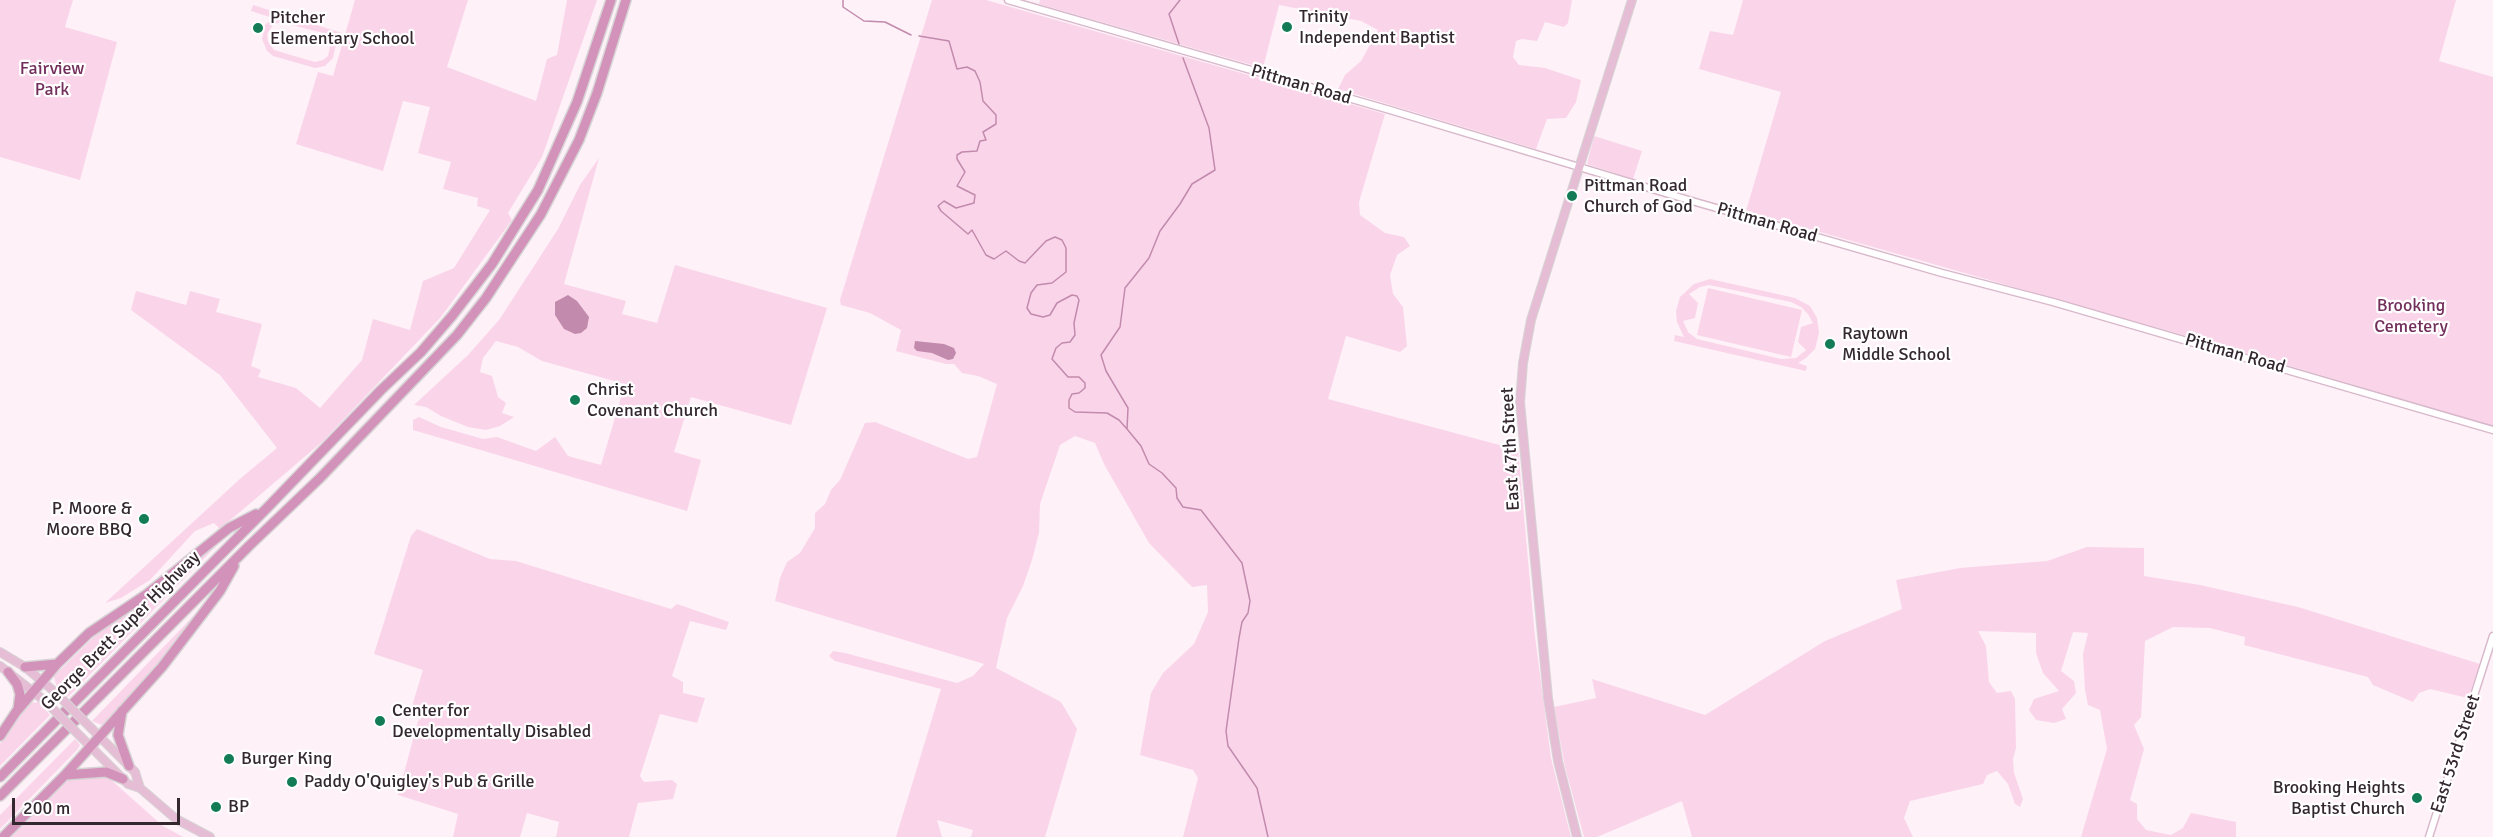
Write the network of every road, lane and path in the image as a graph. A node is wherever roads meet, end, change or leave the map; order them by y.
1 (611, 0) edge
2 (626, 0) edge
3 (1008, 0) edge
4 (1632, 0) edge
5 (1579, 166) junction
6 (2493, 430) edge
7 (266, 509) junction
8 (242, 552) junction
9 (2493, 636) edge
10 (0, 652) edge
11 (57, 664) junction
12 (25, 667) junction
13 (4, 669) edge
14 (44, 680) junction
15 (34, 691) junction
16 (18, 709) junction
17 (122, 711) junction
18 (95, 733) junction
19 (0, 736) edge
20 (90, 746) junction
21 (129, 766) junction
22 (65, 775) junction
23 (0, 777) edge
24 (123, 779) junction
25 (140, 788) junction
26 (0, 796) edge
27 (3, 837) edge
28 (210, 837) edge
29 (1577, 837) edge
30 (2429, 837) edge

1 - 7 highway, George Brett Super Highway
2 - 8 highway, George Brett Super Highway
3 - 5 street, Pittman Road
4 - 5 main road, East 47th Street
5 - 6 street, Pittman Road
5 - 29 main road, East 47th Street
7 - 11 highway
7 - 23 highway, George Brett Super Highway
8 - 17 highway
8 - 26 highway, George Brett Super Highway
9 - 30 street, East 53rd Street
10 - 12 main road
11 - 12 highway
11 - 14 highway
12 - 14 main road
13 - 15 main road
13 - 16 highway
14 - 15 highway
14 - 18 main road, bridge
15 - 16 highway
15 - 20 main road, bridge
16 - 19 highway
17 - 18 highway
17 - 21 highway
18 - 20 highway
18 - 21 main road
20 - 22 highway
20 - 24 main road
21 - 25 main road
22 - 24 highway
22 - 27 highway
24 - 25 main road
25 - 28 main road

